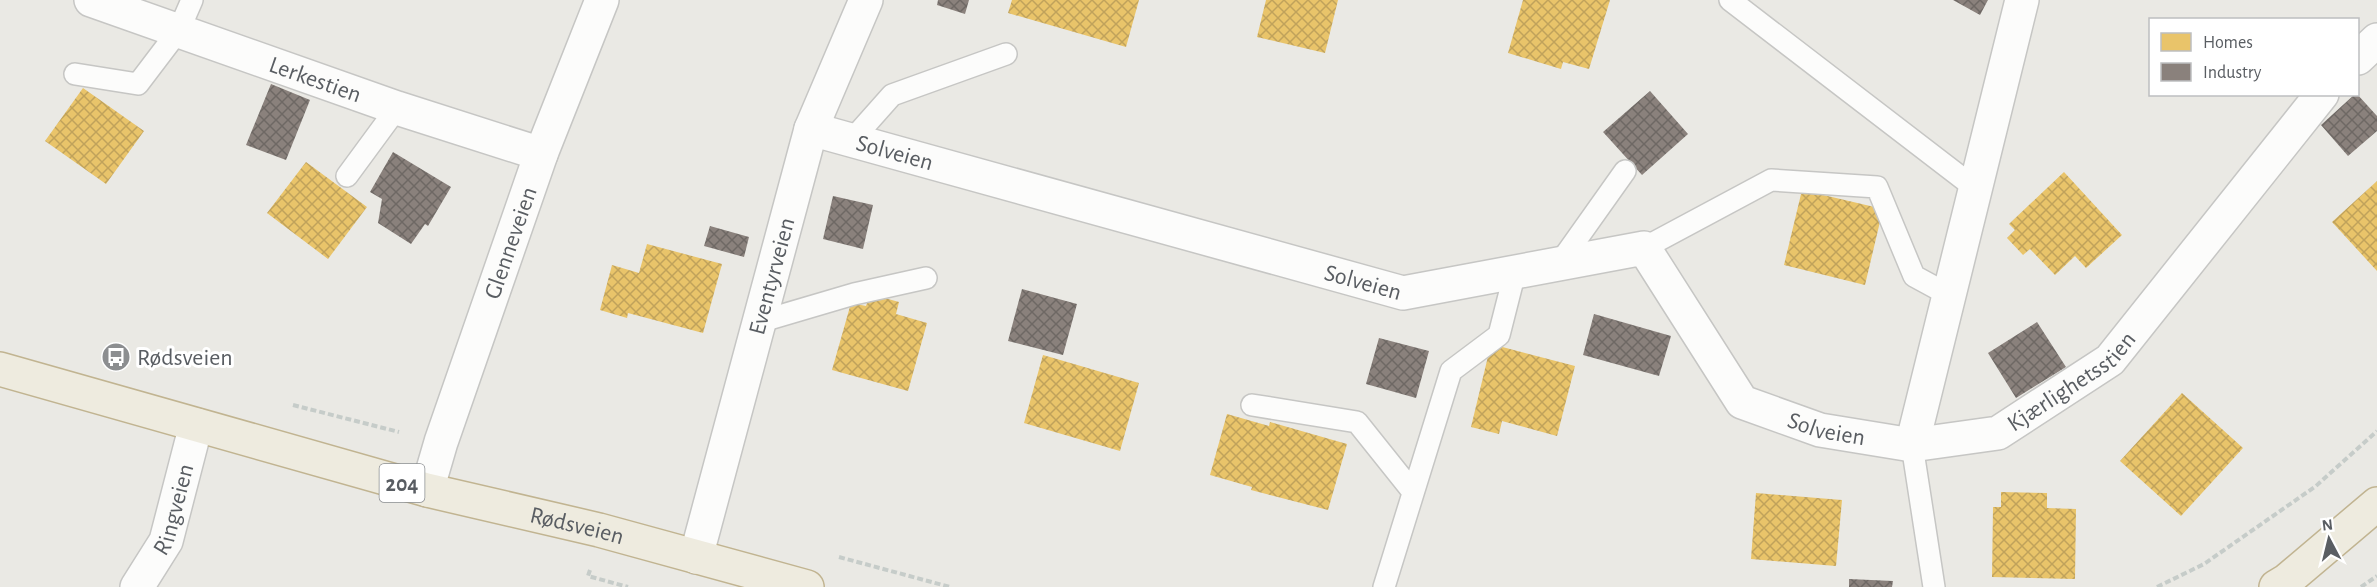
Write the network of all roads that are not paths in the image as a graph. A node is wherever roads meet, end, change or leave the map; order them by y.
1 (92, 0) edge
2 (192, 0) edge
3 (602, 0) edge
4 (866, 0) edge
5 (1730, 0) edge
6 (2022, 0) edge
7 (179, 30) junction
8 (2377, 40) edge
9 (1006, 54) dead end
10 (2359, 57) edge
11 (75, 74) dead end
12 (2320, 96) edge
13 (397, 108) junction
14 (811, 129) junction
15 (852, 140) junction
16 (541, 154) junction
17 (1625, 171) dead end
18 (347, 176) dead end
19 (1975, 188) junction
20 (1644, 248) junction
21 (1558, 264) junction
22 (1515, 272) junction
23 (926, 278) dead end
24 (1949, 295) junction
25 (759, 322) junction
26 (0, 369) edge
27 (1252, 405) dead end
28 (196, 425) junction
29 (1912, 445) junction
30 (427, 490) junction
31 (1413, 492) junction
32 (2377, 504) edge
33 (696, 557) junction
34 (137, 587) edge
35 (807, 587) edge
36 (1383, 587) edge
37 (1934, 587) edge
38 (2276, 587) edge

1 - 7 street, Lerkestien
2 - 7 lane
3 - 16 street, Glenneveien
4 - 14 street, Eventyrveien
5 - 19 lane
6 - 19 street
7 - 11 lane
7 - 13 street, Lerkestien
8 - 10 street
9 - 15 lane
12 - 29 street, Kjærlighetsstien
13 - 16 street, Lerkestien
13 - 18 lane
14 - 15 street, Solveien
14 - 25 street, Eventyrveien
15 - 22 street, Solveien
16 - 30 street, Glenneveien
17 - 21 lane
19 - 24 street
20 - 21 street, Solveien
20 - 24 lane
20 - 29 street, Solveien
21 - 22 street, Solveien
22 - 31 lane
23 - 25 lane
24 - 29 street
25 - 33 street, Eventyrveien
26 - 28 highway, Rødsveien / 204
27 - 31 lane
28 - 30 highway, Rødsveien / 204
28 - 34 street, Ringveien
29 - 37 lane
30 - 33 highway, Rødsveien / 204
31 - 36 lane
32 - 38 highway
33 - 35 highway, Rødsveien / 204

